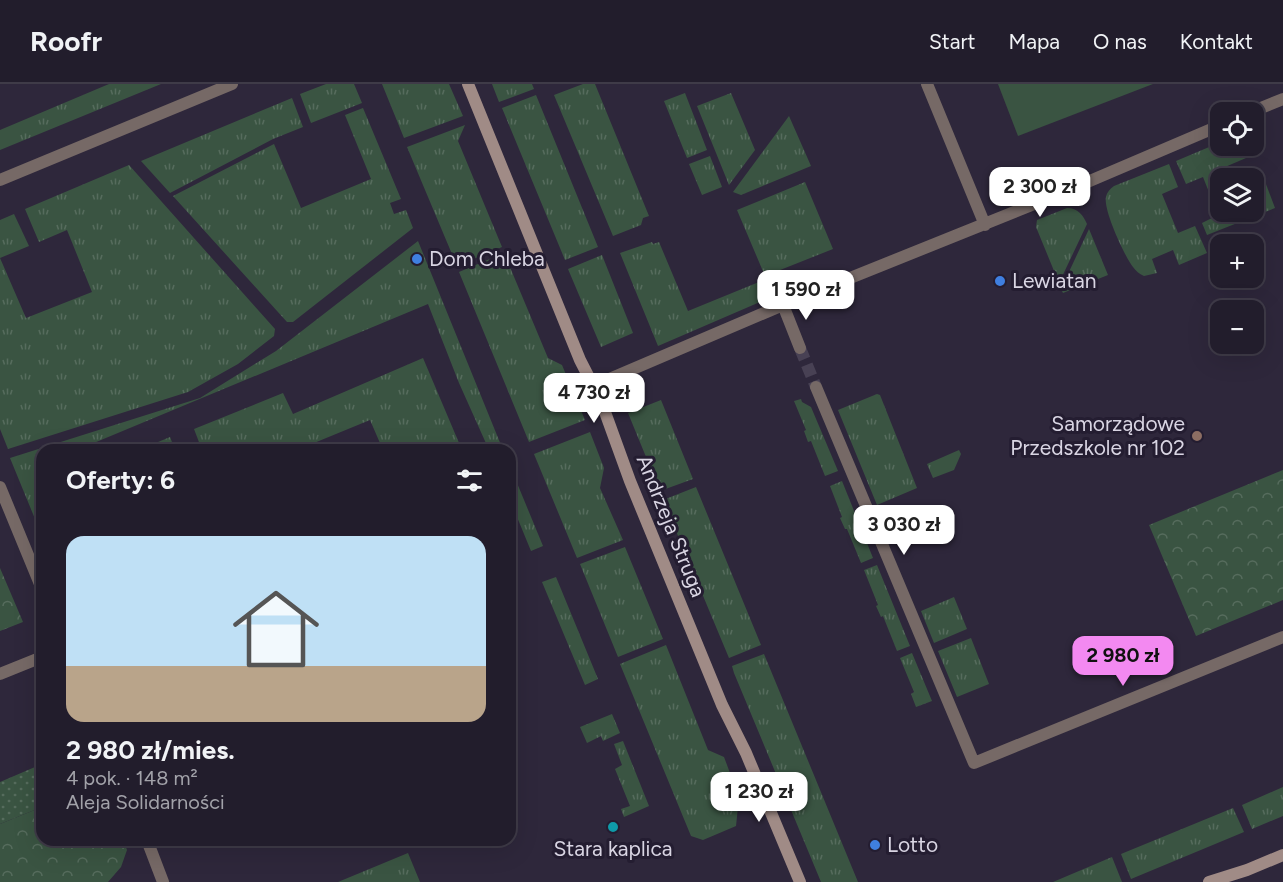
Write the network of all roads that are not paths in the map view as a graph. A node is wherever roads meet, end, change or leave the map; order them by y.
1 (232, 84) edge
2 (468, 84) edge
3 (927, 84) edge
4 (210, 88) edge
5 (1283, 99) edge
6 (1264, 107) edge
7 (1210, 130) edge
8 (0, 180) edge
9 (985, 225) junction
10 (783, 305) junction
11 (800, 348) tunnel mouth
12 (593, 386) junction
13 (816, 387) tunnel mouth
14 (0, 487) edge
15 (36, 574) edge
16 (1283, 637) edge
17 (36, 659) edge
18 (0, 674) edge
19 (149, 846) edge
20 (1283, 855) edge
21 (164, 882) edge
22 (800, 882) edge
23 (1209, 882) edge

1 - 4 street
2 - 12 street, Andrzeja Struga
3 - 9 street
4 - 8 street
5 - 6 street
7 - 9 street
9 - 10 street
10 - 11 street
10 - 12 street
12 - 22 street, Andrzeja Struga
13 - 16 street
14 - 15 street
17 - 18 street
19 - 21 street
20 - 23 street

